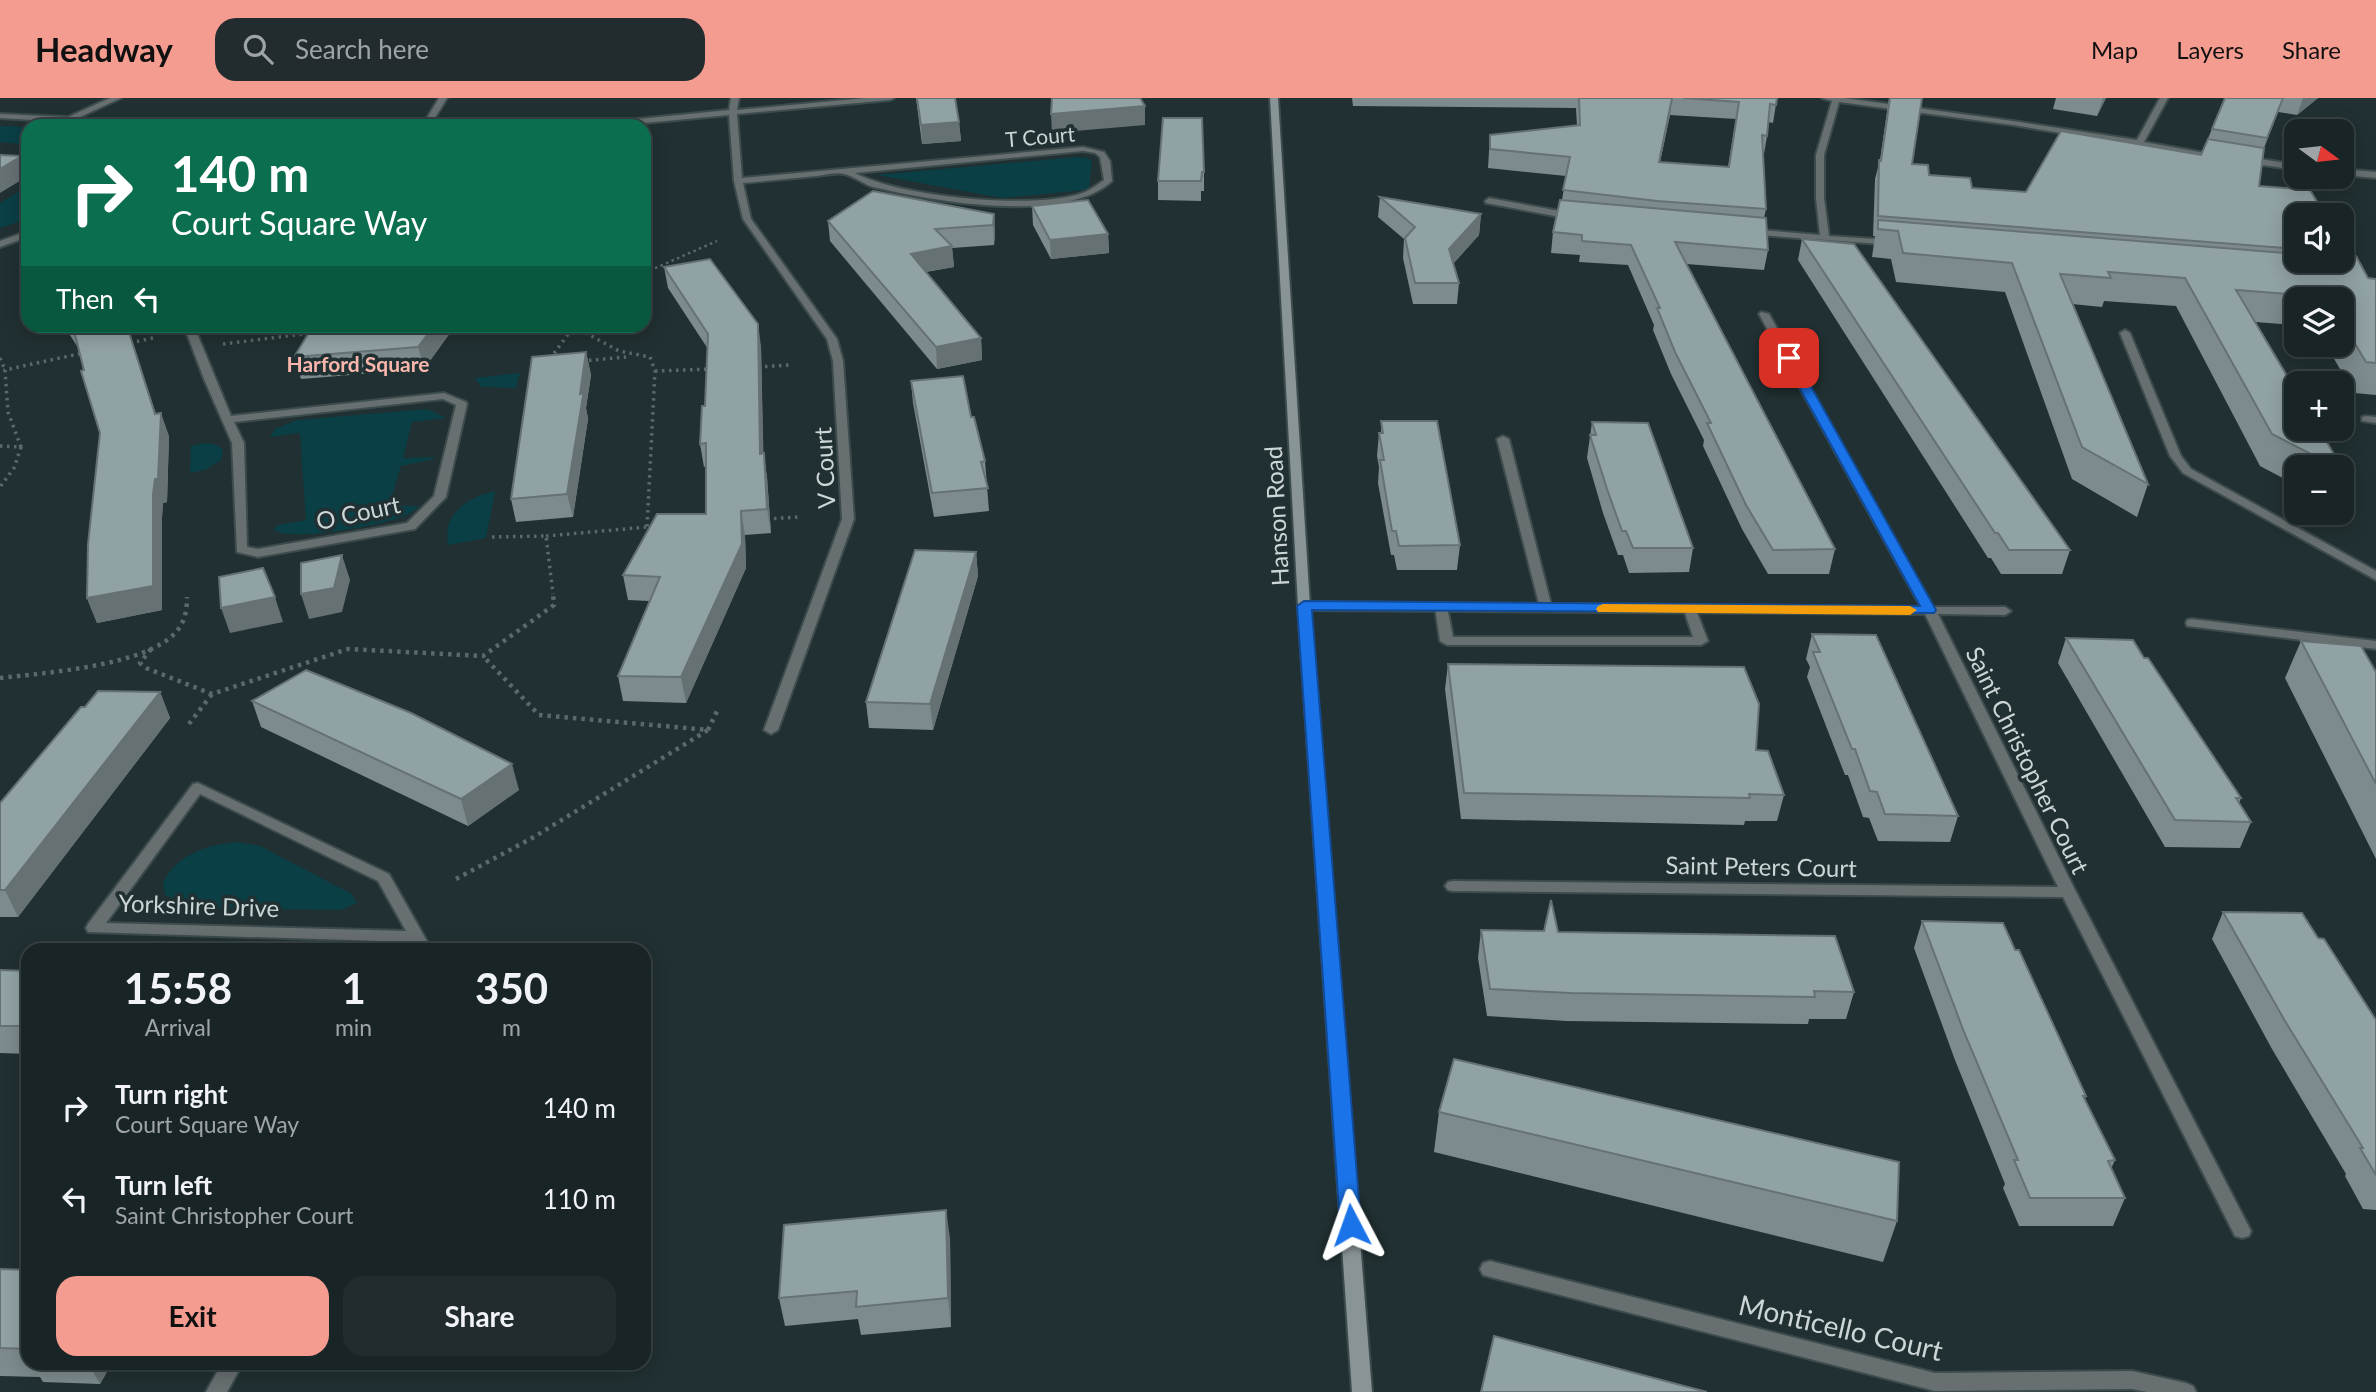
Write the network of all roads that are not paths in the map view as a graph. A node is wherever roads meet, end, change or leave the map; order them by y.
1 (117, 98) edge
2 (443, 98) edge
3 (735, 98) edge
4 (890, 98) edge
5 (1274, 98) edge
6 (2164, 98) edge
7 (1831, 99) edge
8 (733, 111) junction
9 (0, 116) edge
10 (69, 119) joint
11 (430, 119) edge
12 (651, 119) edge
13 (2139, 144) junction
14 (2225, 157) edge
15 (2238, 159) edge
16 (2284, 165) edge
17 (844, 170) junction
18 (2354, 173) edge
19 (2376, 175) edge
20 (738, 181) junction
21 (1489, 201) dead end
22 (1587, 218) edge
23 (1732, 230) edge
24 (21, 236) edge
25 (1825, 238) junction
26 (0, 244) edge
27 (1907, 245) edge
28 (1765, 314) dead end
29 (192, 333) edge
30 (2125, 333) dead end
31 (227, 420) junction
32 (1503, 439) dead end
33 (2376, 576) edge
34 (1304, 606) junction
35 (1441, 607) junction
36 (1546, 608) junction
37 (1690, 610) junction
38 (1929, 610) junction
39 (2005, 611) dead end
40 (2192, 623) dead end
41 (2376, 645) edge
42 (771, 730) dead end
43 (1453, 886) dead end
44 (2068, 891) junction
45 (400, 943) edge
46 (419, 943) edge
47 (2242, 1231) dead end
48 (1490, 1269) dead end
49 (229, 1370) edge
50 (216, 1392) edge
51 (1362, 1392) edge
52 (2186, 1392) edge

1 - 10 street
2 - 11 street
3 - 8 street
4 - 8 street
5 - 34 street, Hanson Road
6 - 13 street
7 - 13 street
7 - 25 street
8 - 12 street
8 - 20 street
9 - 10 street
13 - 14 street
15 - 16 street
17 - 17 street, T Court
17 - 20 street, T Court
18 - 19 street
20 - 42 street, V Court
21 - 22 street
23 - 25 street
24 - 26 street
25 - 27 street
28 - 38 street, Saint Christopher Court
29 - 31 street, O Court
30 - 33 street
31 - 31 street, O Court
32 - 36 street
34 - 35 street
34 - 51 street, Hanson Road
35 - 36 street
35 - 37 street
36 - 37 street
37 - 38 street
38 - 39 street
38 - 44 street, Saint Christopher Court
40 - 41 street
43 - 44 street, Saint Peters Court
44 - 47 street, Saint Christopher Court
45 - 46 street, Yorkshire Drive
48 - 52 street, Monticello Court
49 - 50 street

